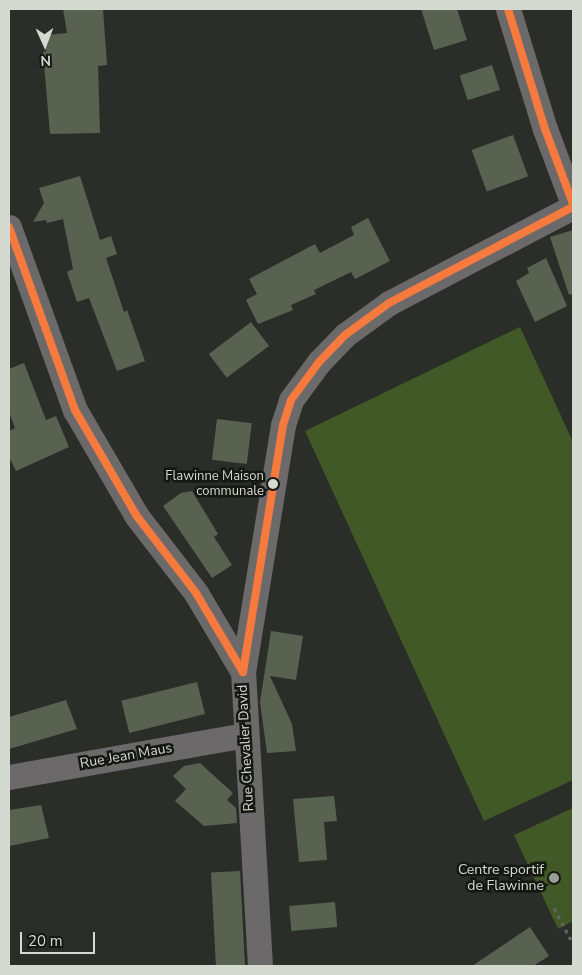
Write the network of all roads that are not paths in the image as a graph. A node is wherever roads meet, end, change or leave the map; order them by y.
1 (508, 9) edge
2 (573, 206) edge
3 (9, 227) edge
4 (242, 672) junction
5 (244, 735) junction
6 (9, 777) edge
7 (260, 966) edge

1 - 2 street, Rue Chevalier David
2 - 4 street, Rue Chevalier David
3 - 4 street
4 - 5 street, Rue Chevalier David
5 - 6 street, Rue Jean Maus
5 - 7 street, Rue Chevalier David

